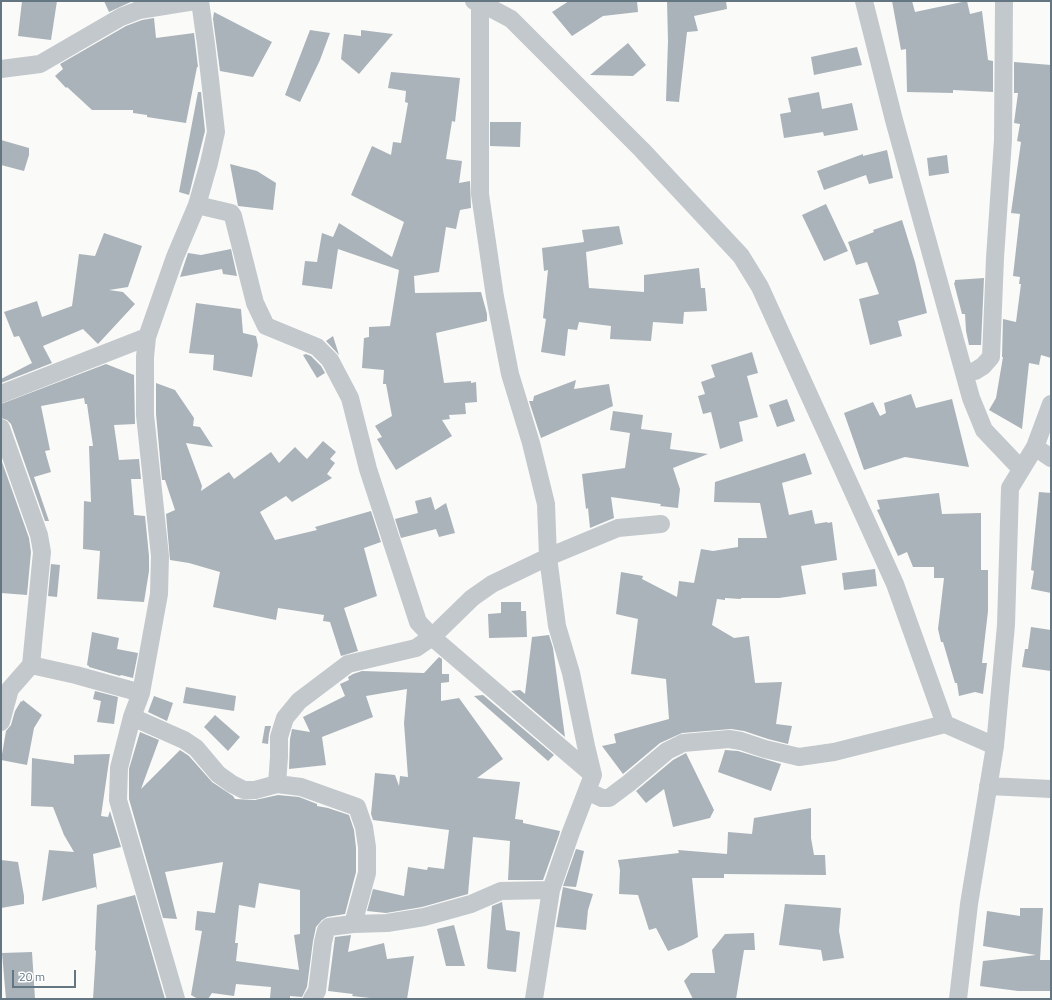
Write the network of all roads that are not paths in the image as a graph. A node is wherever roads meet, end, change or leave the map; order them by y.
1 (195, 1) edge
2 (200, 1) edge
3 (864, 1) edge
4 (1004, 1) edge
5 (478, 2) edge
6 (1, 69) edge
7 (197, 205) junction
8 (147, 337) junction
9 (964, 373) junction
10 (1, 394) edge
11 (1051, 404) edge
12 (1, 428) edge
13 (1035, 447) junction
14 (1051, 458) edge
15 (1021, 469) junction
16 (661, 524) dead end
17 (548, 557) junction
18 (432, 637) junction
19 (31, 665) junction
20 (6, 688) edge
21 (141, 693) junction
22 (132, 716) junction
23 (1, 722) edge
24 (945, 724) junction
25 (994, 746) junction
26 (590, 783) junction
27 (277, 784) junction
28 (988, 786) junction
29 (1051, 789) edge
30 (551, 890) junction
31 (353, 924) junction
32 (176, 999) edge
33 (312, 999) edge
34 (534, 999) edge
35 (958, 999) edge

1 - 6 street
2 - 7 street
3 - 9 street
4 - 9 street
5 - 17 street
5 - 24 street
7 - 8 street
7 - 18 street
8 - 10 street
8 - 21 street
9 - 15 street
11 - 13 street
12 - 19 street
13 - 14 street
13 - 15 street
15 - 25 street
16 - 17 street
17 - 18 street
17 - 26 street
18 - 26 street
18 - 27 street
19 - 20 street
19 - 21 street
20 - 23 street
21 - 22 street
22 - 27 street
22 - 32 street
24 - 25 street
24 - 26 street
25 - 28 street
26 - 30 street
27 - 31 street
28 - 29 street
28 - 35 street
30 - 31 street
30 - 34 street
31 - 33 street

